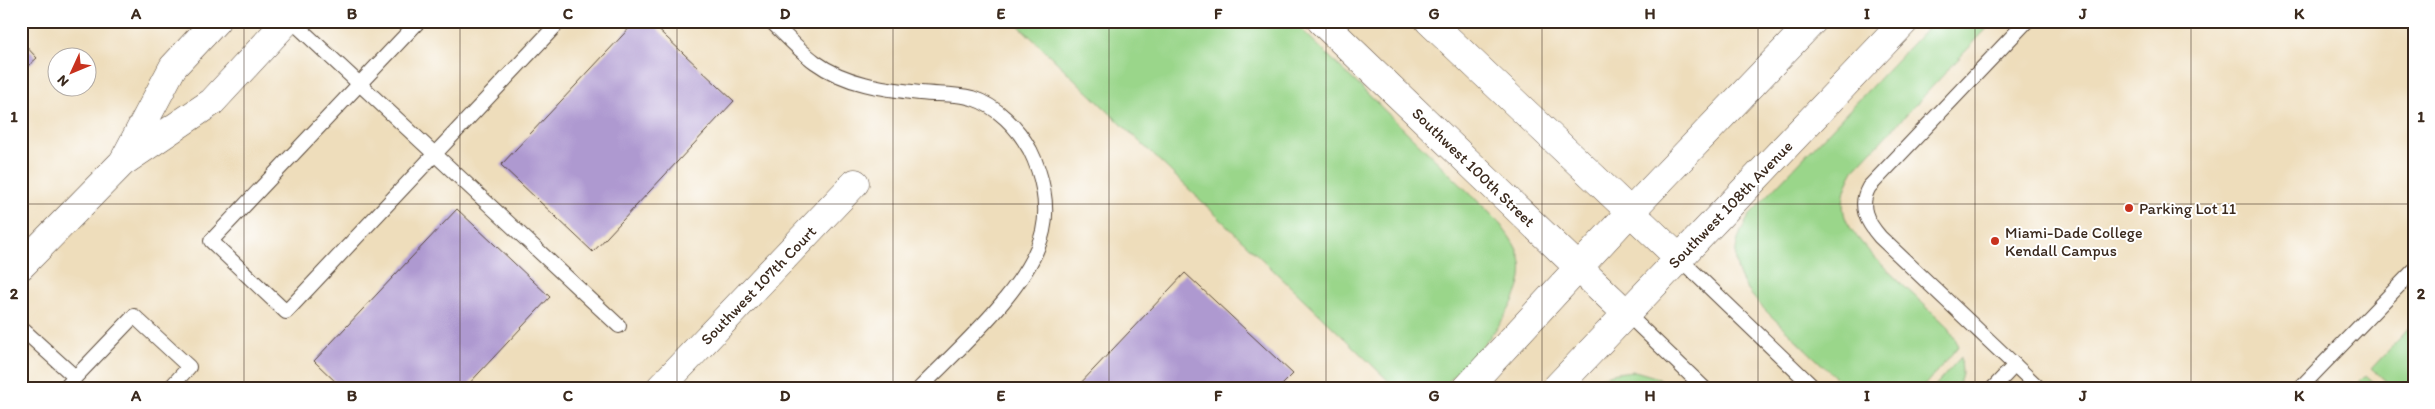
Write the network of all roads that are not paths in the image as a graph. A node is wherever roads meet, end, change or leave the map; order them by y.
1 (216, 21) edge
2 (287, 21) edge
3 (292, 21) edge
4 (419, 21) edge
5 (560, 21) edge
6 (771, 21) edge
7 (1322, 21) edge
8 (1429, 21) edge
9 (1813, 21) edge
10 (1905, 21) edge
11 (2027, 21) edge
12 (360, 84) junction
13 (435, 154) junction
14 (122, 163) junction
15 (855, 182) dead end
16 (1631, 211) junction
17 (1679, 258) junction
18 (21, 266) edge
19 (1579, 267) junction
20 (2414, 270) edge
21 (1626, 313) junction
22 (620, 326) dead end
23 (21, 328) edge
24 (2015, 365) junction
25 (75, 377) junction
26 (65, 388) edge
27 (170, 388) edge
28 (660, 388) edge
29 (920, 388) edge
30 (1468, 388) edge
31 (1556, 388) edge
32 (1704, 388) edge
33 (1814, 388) edge
34 (1993, 388) edge
35 (2039, 388) edge
36 (2300, 388) edge

1 - 14 street
2 - 14 street
3 - 12 lane
4 - 12 lane
5 - 13 lane
6 - 29 lane
7 - 19 street, Southwest 100th Street
8 - 16 street
9 - 16 street
10 - 17 street, Southwest 108th Avenue
11 - 24 lane
12 - 13 lane
12 - 13 lane
13 - 22 lane
14 - 18 street
15 - 28 street, Southwest 107th Court
16 - 17 street
16 - 19 street
17 - 21 street, Southwest 108th Avenue
17 - 33 lane
19 - 21 street, Southwest 100th Street
19 - 30 street
20 - 36 lane
21 - 31 street, Southwest 108th Avenue
21 - 32 lane
23 - 25 lane
24 - 34 lane
24 - 35 lane
25 - 26 lane
25 - 27 lane

